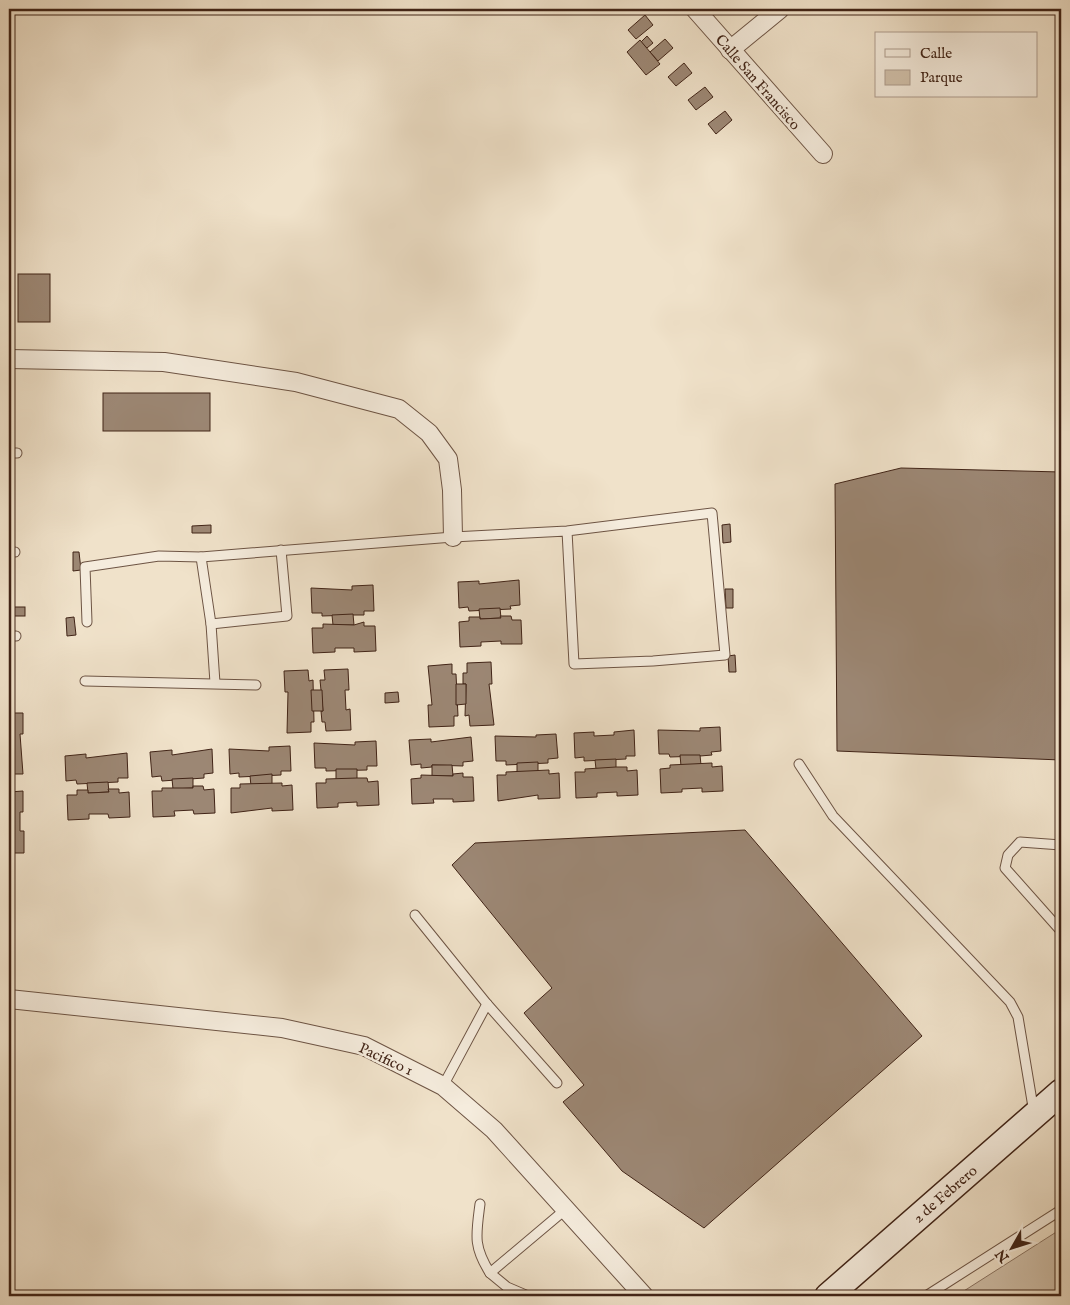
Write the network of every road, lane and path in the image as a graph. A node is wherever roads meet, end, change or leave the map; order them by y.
1 (695, 9) edge
2 (780, 9) edge
3 (730, 50) junction
4 (822, 154) dead end
5 (9, 359) edge
6 (566, 531) junction
7 (453, 537) junction
8 (281, 550) junction
9 (201, 557) junction
10 (87, 622) dead end
11 (211, 624) junction
12 (85, 681) dead end
13 (216, 684) junction
14 (256, 685) dead end
15 (800, 764) dead end
16 (1061, 845) edge
17 (415, 915) dead end
18 (1061, 931) edge
19 (9, 999) edge
20 (488, 1004) junction
21 (557, 1083) dead end
22 (443, 1086) junction
23 (1061, 1092) edge
24 (1035, 1116) junction
25 (480, 1204) dead end
26 (566, 1208) junction
27 (1061, 1210) edge
28 (490, 1273) junction
29 (528, 1296) edge
30 (644, 1296) edge
31 (828, 1296) edge
32 (926, 1296) edge

1 - 3 street, Calle San Francisco
2 - 3 street
3 - 4 street, Calle San Francisco
5 - 7 street
6 - 6 lane
6 - 7 lane
7 - 8 lane
8 - 9 lane
8 - 11 lane
9 - 10 lane
9 - 11 lane
11 - 13 lane
12 - 13 lane
13 - 14 lane
15 - 24 lane
16 - 18 lane
17 - 20 lane
19 - 22 street, Pacifico 1
20 - 21 lane
20 - 22 lane
22 - 26 street, Pacifico 1
23 - 24 main road, 2 de Febrero
24 - 31 main road, 2 de Febrero
25 - 28 lane
26 - 28 lane
26 - 30 street, Pacifico 1
27 - 32 lane
28 - 29 lane

